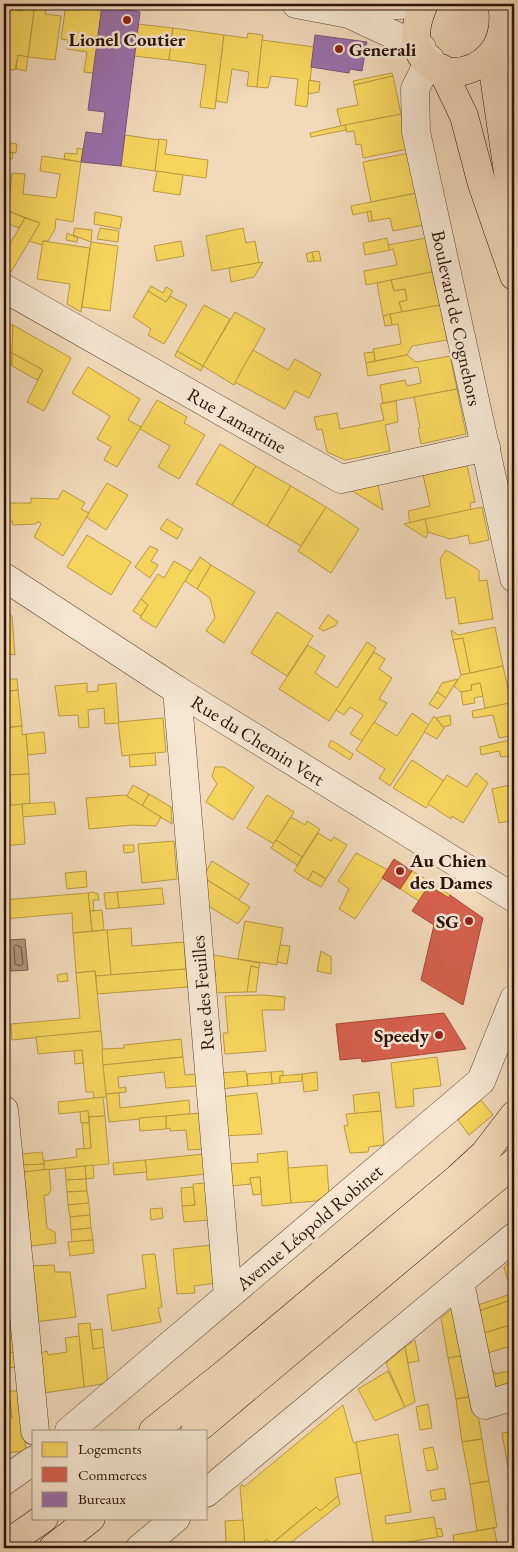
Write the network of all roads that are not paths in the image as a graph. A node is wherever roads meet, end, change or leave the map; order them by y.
1 (296, 4) edge
2 (424, 4) edge
3 (349, 14) junction
4 (509, 17) edge
5 (431, 58) junction
6 (501, 60) edge
7 (513, 215) edge
8 (514, 274) edge
9 (4, 288) edge
10 (486, 447) junction
11 (4, 577) edge
12 (514, 578) edge
13 (177, 690) junction
14 (514, 898) edge
15 (514, 999) edge
16 (4, 1110) edge
17 (514, 1116) edge
18 (514, 1163) edge
19 (514, 1237) edge
20 (460, 1282) junction
21 (228, 1296) junction
22 (514, 1396) edge
23 (35, 1430) edge
24 (70, 1430) edge
25 (155, 1430) edge
26 (196, 1430) edge
27 (32, 1461) edge
28 (4, 1481) edge
29 (208, 1491) edge
30 (41, 1520) edge
31 (88, 1520) edge
32 (174, 1520) edge
33 (4, 1546) edge
34 (53, 1548) edge
35 (140, 1548) edge

1 - 3 street
2 - 3 street
2 - 5 main road
3 - 5 street
4 - 6 main road
5 - 6 main road
5 - 8 main road
5 - 10 street, Boulevard de Cognehors
6 - 7 main road
7 - 8 main road
9 - 10 street, Rue Lamartine
10 - 12 street, Boulevard de Cognehors
11 - 13 street, Rue du Chemin Vert
13 - 14 street, Rue du Chemin Vert
13 - 21 street, Rue des Feuilles
15 - 21 street, Avenue Léopold Robinet
16 - 23 street
17 - 25 main road
18 - 26 main road
19 - 20 street
20 - 22 street
20 - 29 street
21 - 24 street, Avenue Léopold Robinet
27 - 28 street
30 - 33 main road
31 - 34 main road
32 - 35 street

